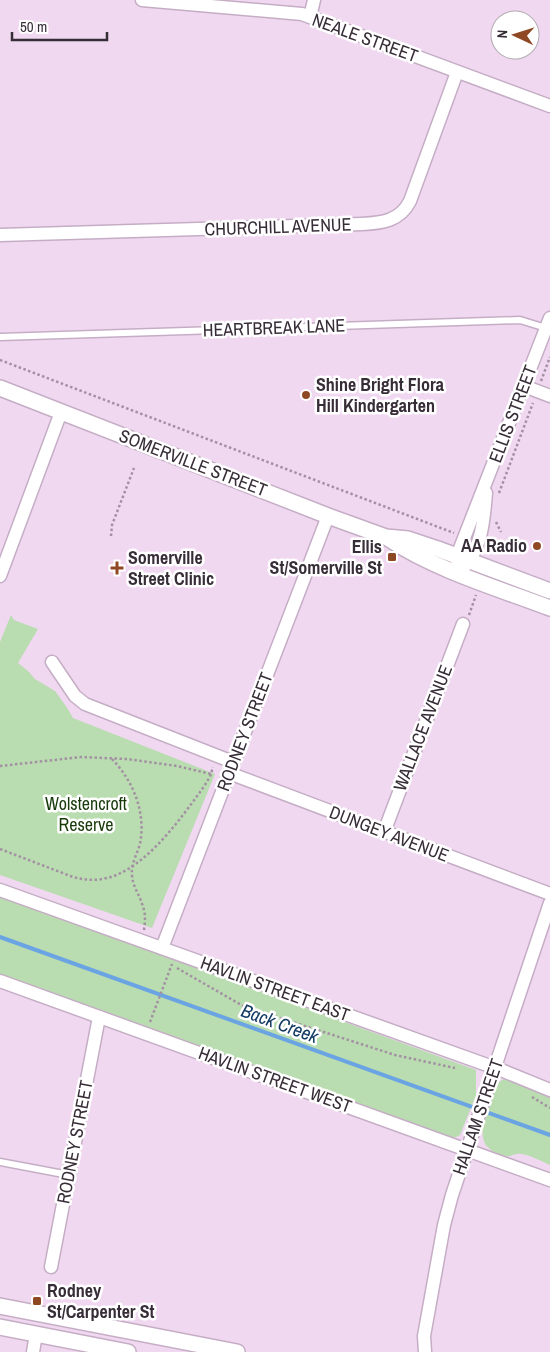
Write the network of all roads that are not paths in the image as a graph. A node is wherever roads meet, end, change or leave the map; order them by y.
1 (142, 0) edge
2 (314, 0) edge
3 (310, 17) junction
4 (457, 72) junction
5 (550, 106) edge
6 (0, 235) edge
7 (548, 323) edge
8 (0, 336) edge
9 (524, 386) junction
10 (0, 388) edge
11 (550, 396) edge
12 (61, 412) junction
13 (328, 516) junction
14 (386, 537) junction
15 (464, 558) junction
16 (458, 573) junction
17 (0, 576) edge
18 (550, 591) edge
19 (550, 608) edge
20 (463, 624) road end
21 (52, 662) dead end
22 (231, 767) junction
23 (384, 832) junction
24 (0, 890) edge
25 (550, 894) edge
26 (550, 903) edge
27 (162, 948) junction
28 (0, 980) edge
29 (99, 1017) junction
30 (495, 1068) junction
31 (550, 1090) edge
32 (468, 1149) junction
33 (0, 1162) edge
34 (69, 1175) junction
35 (550, 1180) edge
36 (51, 1267) dead end
37 (0, 1306) edge
38 (40, 1314) junction
39 (0, 1327) edge
40 (36, 1334) junction
41 (424, 1336) junction
42 (33, 1352) edge
43 (128, 1352) edge
44 (237, 1352) edge
45 (414, 1352) edge
46 (425, 1352) edge

1 - 3 street, NEALE STREET
2 - 3 street
3 - 4 street, NEALE STREET
4 - 5 street, NEALE STREET
4 - 6 street, CHURCHILL AVENUE
7 - 8 lane, HEARTBREAK LANE
7 - 9 street, ELLIS STREET
9 - 11 street
9 - 15 street, ELLIS STREET
10 - 12 street, SOMERVILLE STREET
12 - 13 street, SOMERVILLE STREET
12 - 17 street
13 - 14 street, SOMERVILLE STREET
13 - 22 street, RODNEY STREET
14 - 15 street, SOMERVILLE STREET
14 - 16 street, SOMERVILLE STREET
15 - 16 street, ELLIS STREET
15 - 18 street, SOMERVILLE STREET
16 - 19 street, SOMERVILLE STREET
20 - 23 street, WALLACE AVENUE
21 - 22 street, DUNGEY AVENUE
22 - 23 street, DUNGEY AVENUE
22 - 27 street, RODNEY STREET
23 - 25 street, DUNGEY AVENUE
24 - 27 street, HAVLIN STREET EAST
26 - 30 street, HALLAM STREET
27 - 30 street, HAVLIN STREET EAST
28 - 29 street, HAVLIN STREET WEST
29 - 32 street, HAVLIN STREET WEST
29 - 34 street, RODNEY STREET
30 - 31 street, HAVLIN STREET EAST
30 - 32 street, HALLAM STREET
32 - 35 street, HAVLIN STREET WEST
32 - 41 street, HALLAM STREET
33 - 34 lane
34 - 36 street, RODNEY STREET
37 - 38 street
38 - 40 street
38 - 44 street
39 - 40 street
40 - 42 street
40 - 43 street
41 - 45 street, HALLAM STREET
41 - 46 street, HALLAM STREET

